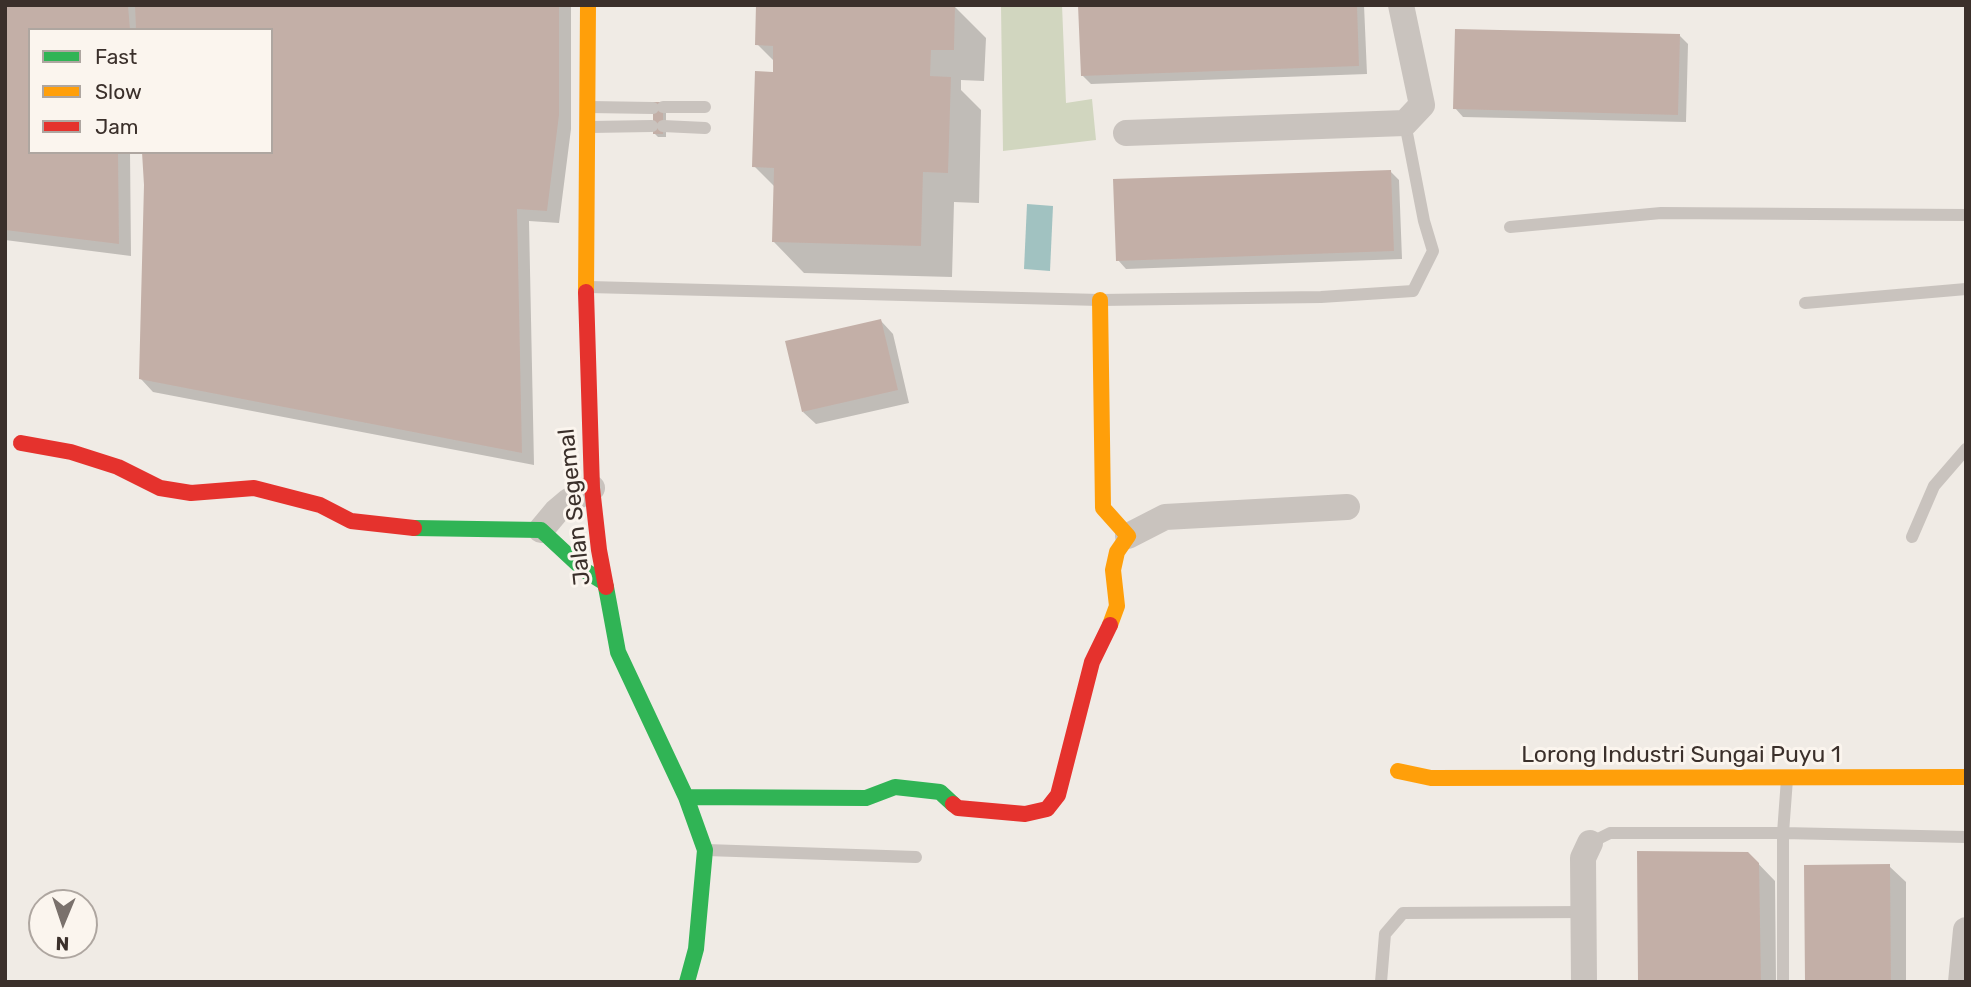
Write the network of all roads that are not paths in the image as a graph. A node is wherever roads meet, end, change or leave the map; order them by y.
1 (588, 5) edge
2 (1401, 5) edge
3 (586, 107) junction
4 (705, 107) dead end
5 (1405, 123) junction
6 (586, 127) junction
7 (705, 128) dead end
8 (1126, 133) dead end
9 (1966, 215) edge
10 (1510, 227) dead end
11 (586, 286) junction
12 (1966, 289) edge
13 (1100, 300) junction
14 (1805, 303) dead end
15 (21, 443) dead end
16 (1966, 449) edge
17 (592, 488) junction
18 (1348, 507) dead end
19 (541, 530) junction
20 (1128, 536) junction
21 (1912, 537) dead end
22 (605, 583) junction
23 (1398, 771) dead end
24 (1787, 776) junction
25 (1966, 777) edge
26 (686, 797) junction
27 (1783, 834) junction
28 (1966, 838) edge
29 (1590, 843) joint
30 (705, 850) junction
31 (916, 857) dead end
32 (1583, 912) junction
33 (1966, 930) edge
34 (687, 982) edge
35 (1381, 982) edge
36 (1584, 982) edge
37 (1783, 982) edge
38 (1961, 982) edge

1 - 3 street, Jalan Segemal
2 - 5 street
3 - 4 lane
3 - 6 street, Jalan Segemal
5 - 8 street
5 - 13 lane
6 - 7 lane
6 - 11 street, Jalan Segemal
9 - 10 lane
11 - 13 lane
11 - 17 street, Jalan Segemal
12 - 14 lane
13 - 20 street
15 - 19 street
16 - 21 lane
17 - 19 street
17 - 22 street, Jalan Segemal
18 - 20 street
19 - 22 street
20 - 26 street
22 - 26 street, Jalan Segemal
23 - 24 street, Lorong Industri Sungai Puyu 1
24 - 25 street, Lorong Industri Sungai Puyu 1
24 - 27 lane
26 - 30 street, Jalan Segemal
27 - 28 lane
27 - 29 lane
27 - 37 lane
29 - 32 street
30 - 31 lane
30 - 34 street, Jalan Segemal
32 - 35 lane
32 - 36 street
33 - 38 street

